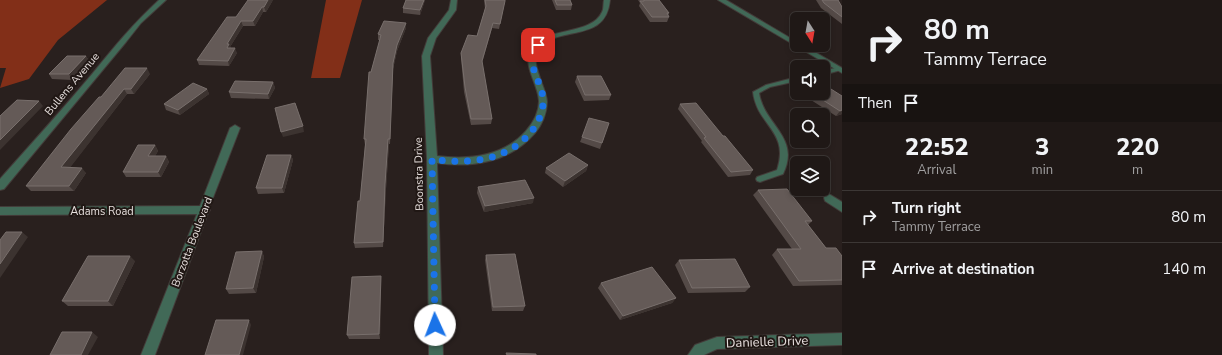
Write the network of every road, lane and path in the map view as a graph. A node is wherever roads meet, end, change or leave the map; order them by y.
1 (163, 0) edge
2 (454, 0) edge
3 (607, 0) edge
4 (721, 0) edge
5 (790, 41) edge
6 (809, 52) edge
7 (841, 70) edge
8 (830, 72) edge
9 (790, 81) edge
10 (235, 128) dead end
11 (432, 159) junction
12 (760, 179) dead end
13 (0, 186) edge
14 (829, 198) dead end
15 (842, 208) edge
16 (205, 210) junction
17 (0, 211) edge
18 (842, 339) edge
19 (148, 355) edge
20 (436, 355) edge
21 (695, 355) edge

1 - 13 street, Bullens Avenue
2 - 11 street, Boonstra Drive
3 - 11 street
4 - 5 street
6 - 7 street
7 - 8 lane
9 - 12 lane
10 - 16 street, Borzotta Boulevard
11 - 20 street, Boonstra Drive
14 - 15 street
16 - 17 street, Adams Road
16 - 19 street, Borzotta Boulevard
18 - 21 street, Danielle Drive

